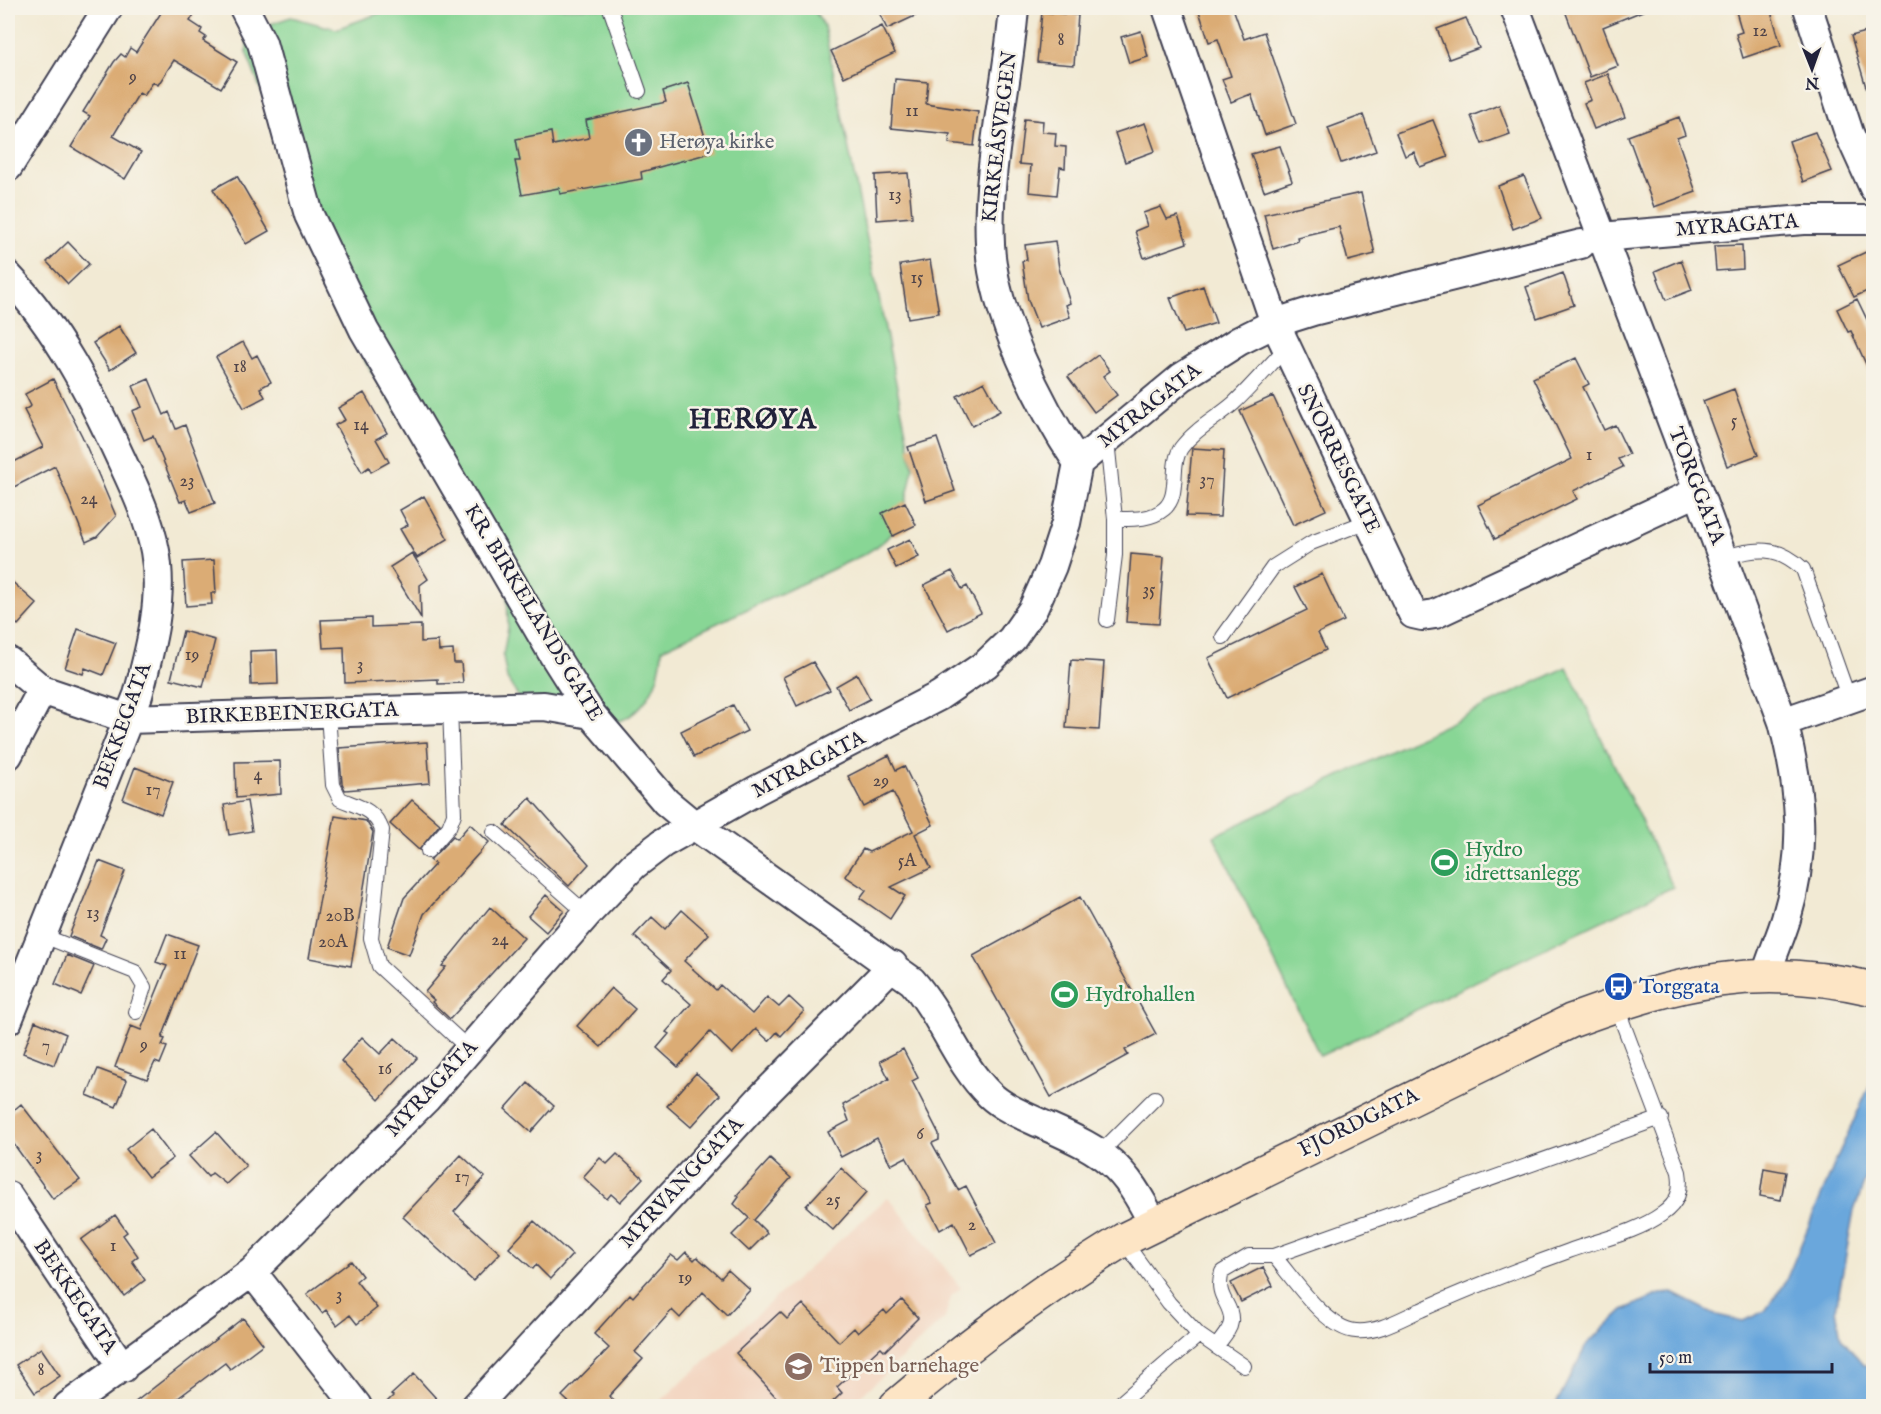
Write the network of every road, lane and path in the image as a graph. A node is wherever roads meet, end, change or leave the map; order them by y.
1 (108, 8) edge
2 (244, 8) edge
3 (610, 8) edge
4 (1014, 8) edge
5 (1167, 8) edge
6 (1515, 8) edge
7 (1808, 8) edge
8 (639, 91) dead end
9 (8, 167) edge
10 (1874, 188) edge
11 (1874, 220) edge
12 (1591, 241) junction
13 (8, 276) edge
14 (1280, 336) junction
15 (1107, 440) junction
16 (1078, 463) junction
17 (1698, 492) junction
18 (1115, 519) junction
19 (1368, 520) junction
20 (1723, 557) junction
21 (1107, 620) dead end
22 (1223, 637) dead end
23 (8, 661) edge
24 (42, 690) junction
25 (1861, 694) edge
26 (450, 708) junction
27 (328, 714) junction
28 (591, 714) junction
29 (128, 719) junction
30 (1783, 722) junction
31 (8, 755) edge
32 (695, 826) junction
33 (494, 832) dead end
34 (428, 851) dead end
35 (587, 914) junction
36 (41, 935) junction
37 (893, 965) junction
38 (1766, 976) junction
39 (1874, 989) edge
40 (1615, 1004) junction
41 (136, 1012) dead end
42 (8, 1020) edge
43 (470, 1050) junction
44 (1155, 1098) dead end
45 (1661, 1118) junction
46 (1100, 1153) junction
47 (8, 1196) edge
48 (1154, 1225) junction
49 (1123, 1240) junction
50 (1274, 1256) junction
51 (252, 1272) junction
52 (1199, 1335) junction
53 (1216, 1347) junction
54 (1244, 1366) dead end
55 (123, 1368) junction
56 (68, 1407) edge
57 (357, 1407) edge
58 (476, 1407) edge
59 (896, 1407) edge
60 (1117, 1407) edge

1 - 9 street
2 - 28 street, KR. BIRKELANDS GATE
3 - 8 lane
4 - 16 street, KIRKEÅSVEGEN
5 - 14 street, SNORRESGATE
6 - 12 street, TORGGATA
7 - 10 street
11 - 12 street, MYRAGATA
12 - 14 street, MYRAGATA
12 - 17 street, TORGGATA
13 - 29 street, BEKKEGATA
14 - 15 street, MYRAGATA
14 - 18 lane
14 - 19 street, SNORRESGATE
15 - 16 street, MYRAGATA
15 - 18 lane
16 - 32 street, MYRAGATA
17 - 19 street, SNORRESGATE
17 - 20 street, TORGGATA
18 - 21 lane
19 - 22 lane
20 - 25 lane
20 - 30 street, TORGGATA
23 - 24 street, BIRKEBEINERGATA
24 - 29 street, BIRKEBEINERGATA
24 - 31 street
25 - 30 street
26 - 27 street, BIRKEBEINERGATA
26 - 28 street, BIRKEBEINERGATA
26 - 34 lane
27 - 29 street, BIRKEBEINERGATA
27 - 43 lane
28 - 32 street, KR. BIRKELANDS GATE
29 - 36 street, BEKKEGATA
30 - 38 street, TORGGATA
32 - 35 street, MYRAGATA
32 - 37 street, KR. BIRKELANDS GATE
33 - 35 lane
35 - 43 street, MYRAGATA
36 - 41 lane
36 - 42 street, BEKKEGATA
37 - 46 street, KR. BIRKELANDS GATE
37 - 58 street, MYRVANGGATA
38 - 39 street, FJORDGATA
38 - 40 street, FJORDGATA
40 - 45 lane
40 - 48 street, FJORDGATA
43 - 51 street, MYRAGATA
44 - 46 lane
45 - 50 lane
45 - 50 lane
46 - 48 street, KR. BIRKELANDS GATE
47 - 55 street, BEKKEGATA
48 - 49 street, FJORDGATA
49 - 52 lane
49 - 59 street, FJORDGATA
50 - 53 lane
51 - 55 street, MYRAGATA
51 - 57 street
52 - 53 lane
52 - 60 lane
53 - 54 lane
55 - 56 street, MYRAGATA

